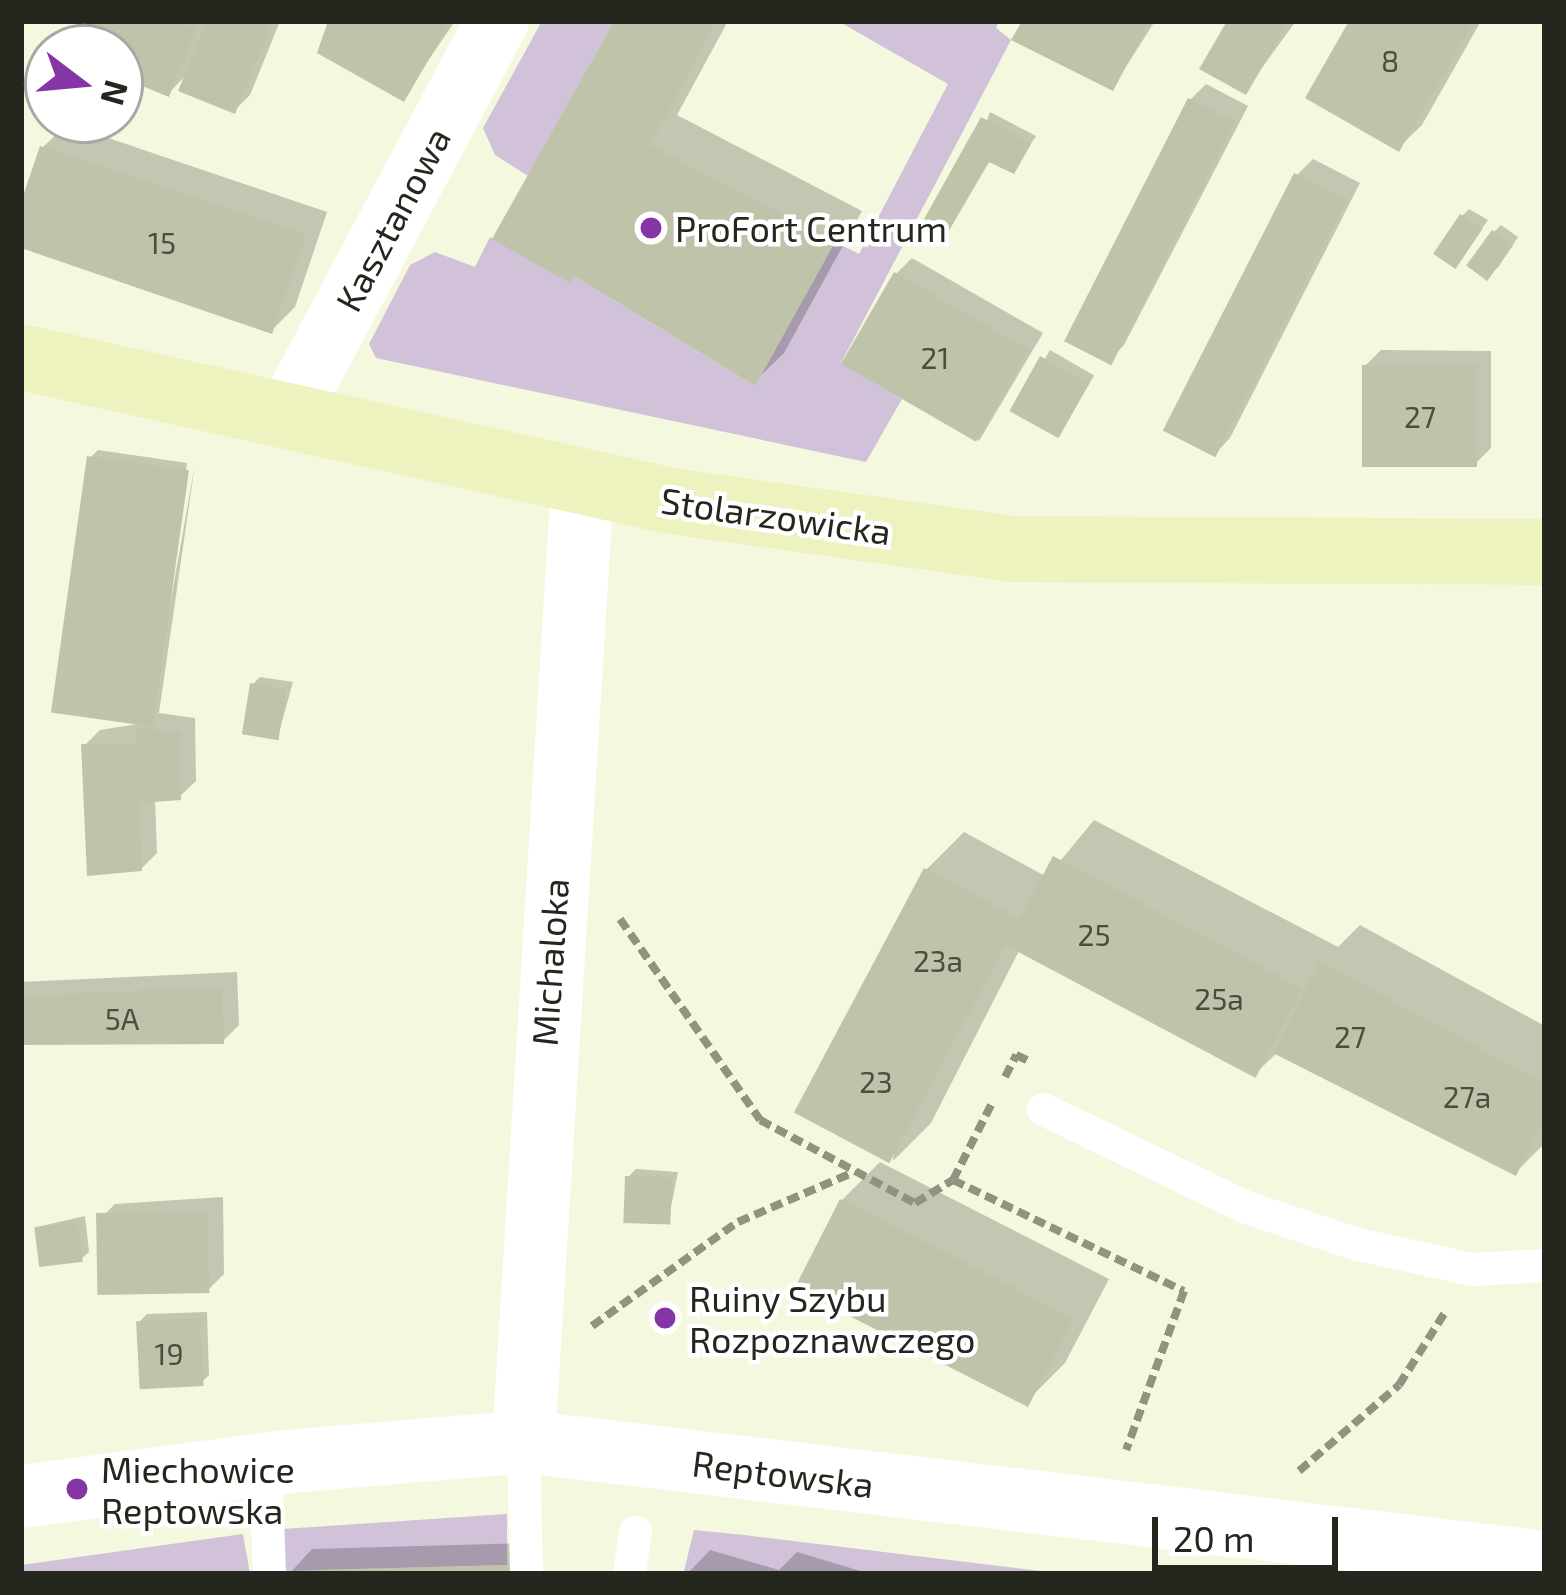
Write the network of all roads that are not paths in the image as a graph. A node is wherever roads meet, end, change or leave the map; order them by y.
1 (497, 21) edge
2 (21, 357) edge
3 (286, 418) junction
4 (582, 484) junction
5 (1545, 552) edge
6 (1043, 1109) dead end
7 (1545, 1265) edge
8 (523, 1441) junction
9 (266, 1464) junction
10 (21, 1496) edge
11 (635, 1531) dead end
12 (1285, 1552) edge
13 (1545, 1562) edge
14 (268, 1574) edge
15 (526, 1574) edge
16 (629, 1574) edge

1 - 3 street, Kasztanowa
2 - 3 street, Stolarzowicka
3 - 4 street, Stolarzowicka
4 - 5 street, Stolarzowicka
4 - 8 street, Michaloka
6 - 7 lane
8 - 9 street, Reptowska
8 - 12 street, Reptowska
8 - 15 lane
9 - 10 street, Reptowska
9 - 14 lane
11 - 16 lane
12 - 13 street, Reptowska

